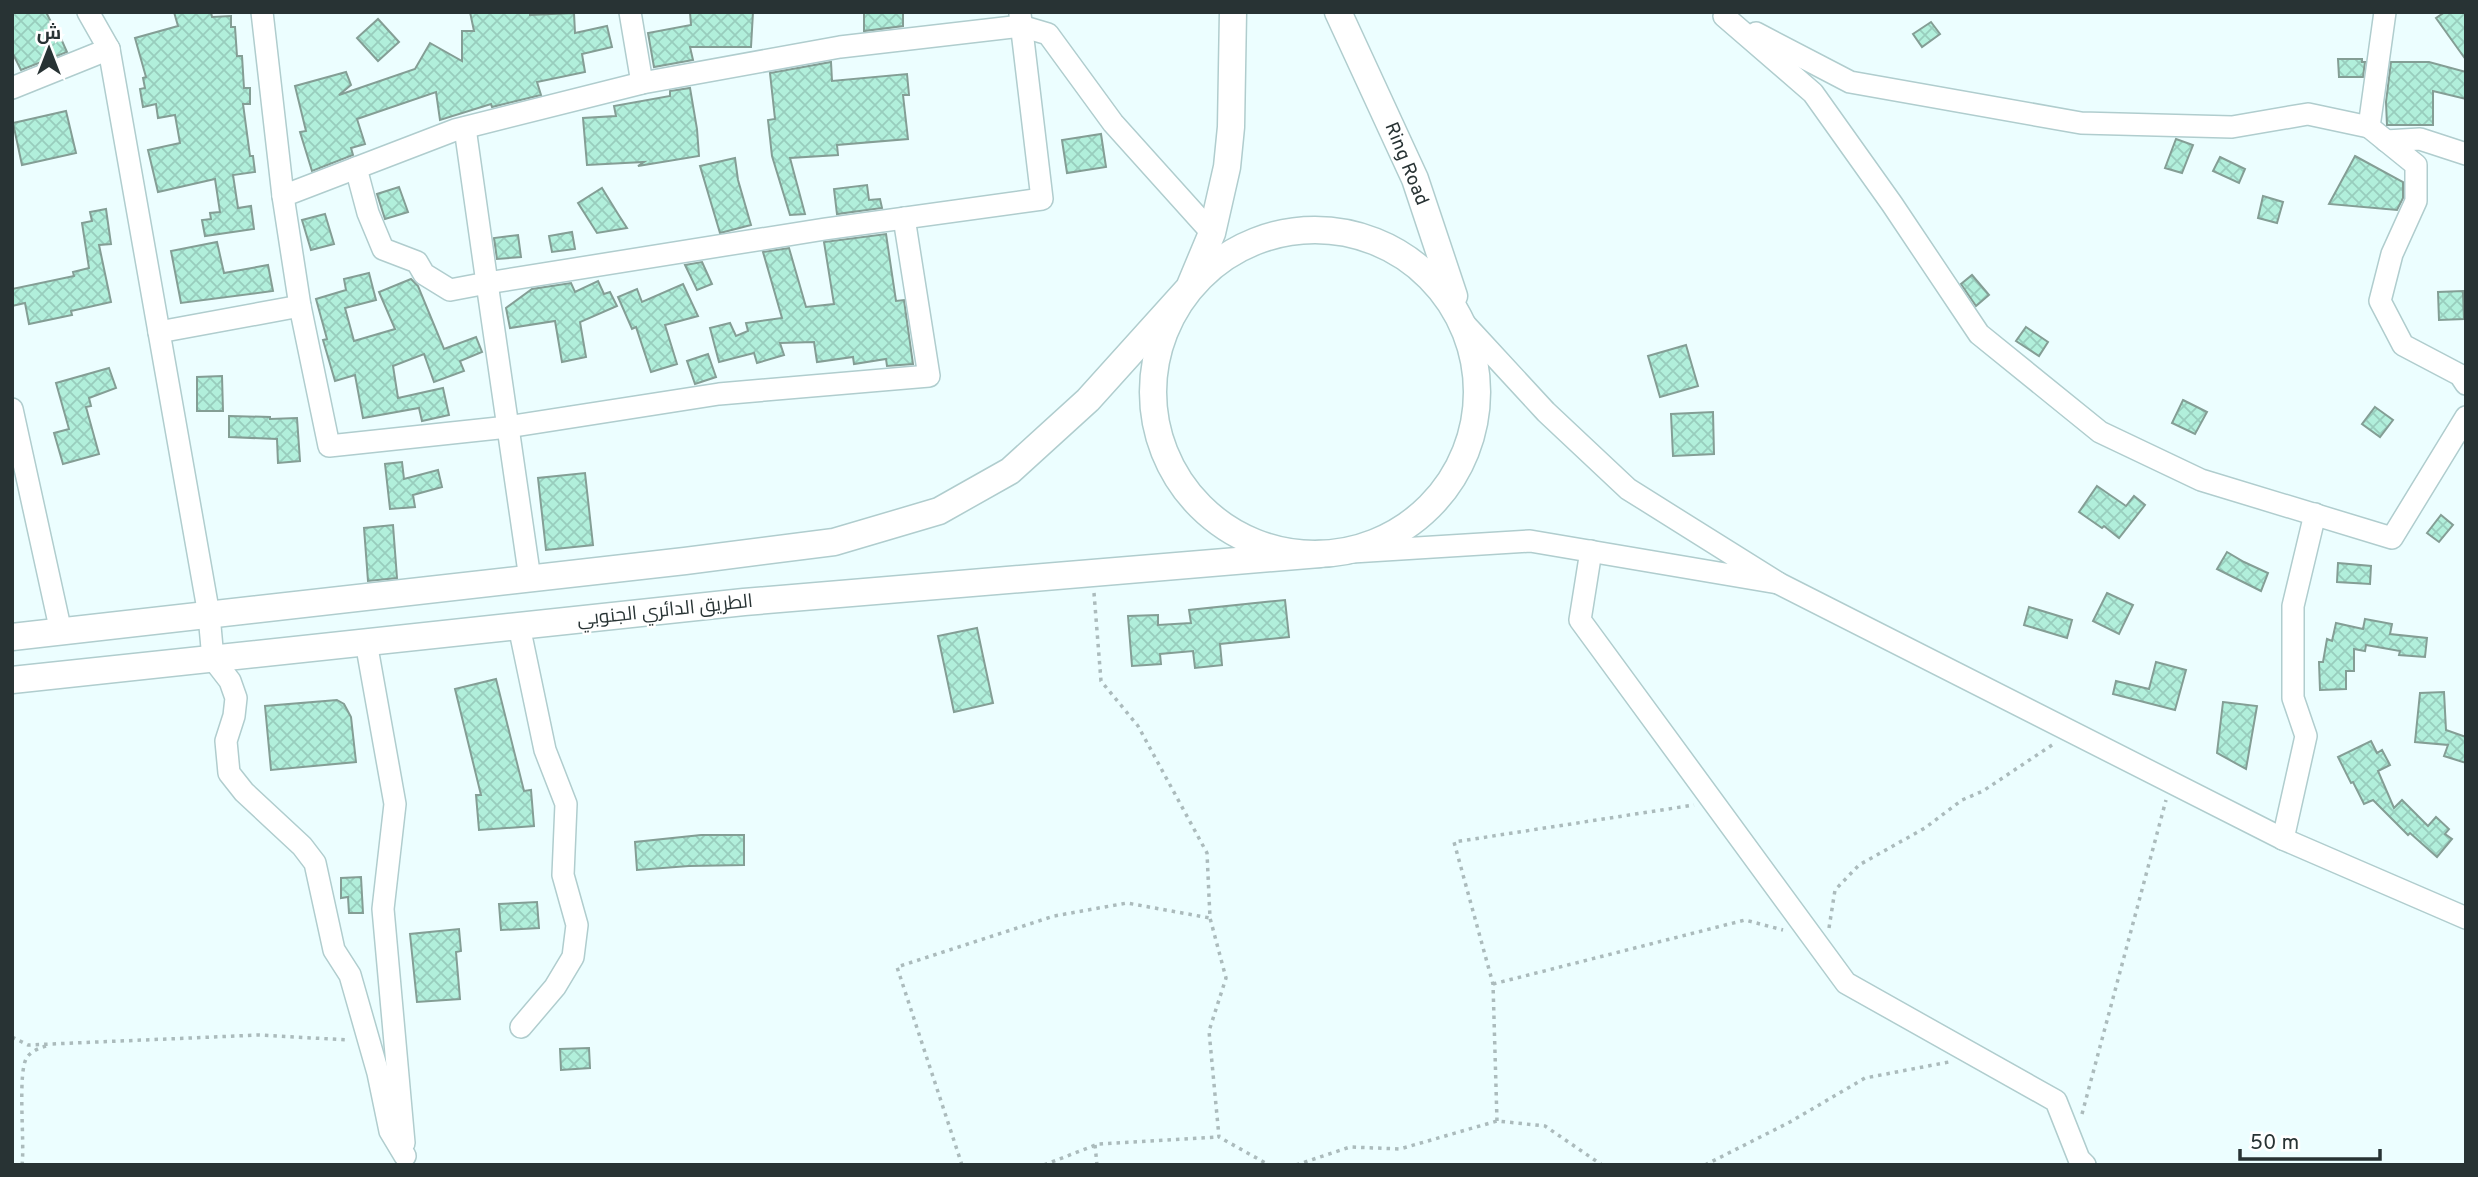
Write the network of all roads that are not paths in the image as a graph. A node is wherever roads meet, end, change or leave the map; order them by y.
1 (88, 12) edge
2 (262, 12) edge
3 (630, 12) edge
4 (1233, 12) edge
5 (1338, 12) edge
6 (2385, 12) edge
7 (1725, 15) edge
8 (1021, 19) edge
9 (109, 49) junction
10 (642, 83) junction
11 (12, 88) edge
12 (2369, 127) junction
13 (465, 128) junction
14 (2386, 141) junction
15 (2466, 154) edge
16 (356, 168) junction
17 (283, 195) junction
18 (904, 218) junction
19 (1212, 233) junction
20 (487, 283) junction
21 (1189, 288) junction
22 (300, 306) junction
23 (1462, 321) junction
24 (159, 332) junction
25 (2466, 384) edge
26 (12, 409) edge
27 (2466, 417) edge
28 (508, 427) junction
29 (2315, 514) junction
30 (1591, 551) junction
31 (1320, 554) junction
32 (530, 579) junction
33 (1778, 583) junction
34 (209, 615) junction
35 (519, 626) junction
36 (61, 632) junction
37 (12, 637) edge
38 (366, 642) junction
39 (213, 659) junction
40 (12, 680) edge
41 (2283, 839) junction
42 (2466, 918) edge
43 (521, 1027) dead end
44 (2074, 1146) junction
45 (406, 1160) edge
46 (2062, 1165) edge
47 (2085, 1165) edge

1 - 9 street
2 - 17 street
3 - 10 street
4 - 19 main road
5 - 23 main road, Ring Road
6 - 12 street
7 - 12 street
7 - 29 street
8 - 10 street
8 - 18 street
8 - 19 street
9 - 11 street
9 - 24 street
10 - 13 street
12 - 14 street
13 - 16 street
13 - 20 street
14 - 15 street
14 - 25 street
16 - 17 street
16 - 20 street
17 - 22 street
18 - 20 street
18 - 28 street
19 - 21 main road
20 - 28 street
21 - 23 main road
21 - 31 main road
21 - 32 main road
22 - 24 street
22 - 28 street
23 - 31 main road, Ring Road
23 - 33 street
24 - 34 street
26 - 36 street
27 - 29 street
28 - 32 street
29 - 41 street
30 - 31 street
30 - 33 street
30 - 44 street
31 - 35 main road, الطريق الدائري الجنوبي
32 - 34 main road
33 - 41 street
34 - 36 main road
34 - 39 street
35 - 38 main road, الطريق الدائري الجنوبي
35 - 43 street
36 - 37 main road
38 - 39 main road, الطريق الدائري الجنوبي
38 - 45 street
39 - 40 main road, الطريق الدائري الجنوبي
39 - 45 street
41 - 42 street
44 - 46 street
44 - 47 street

